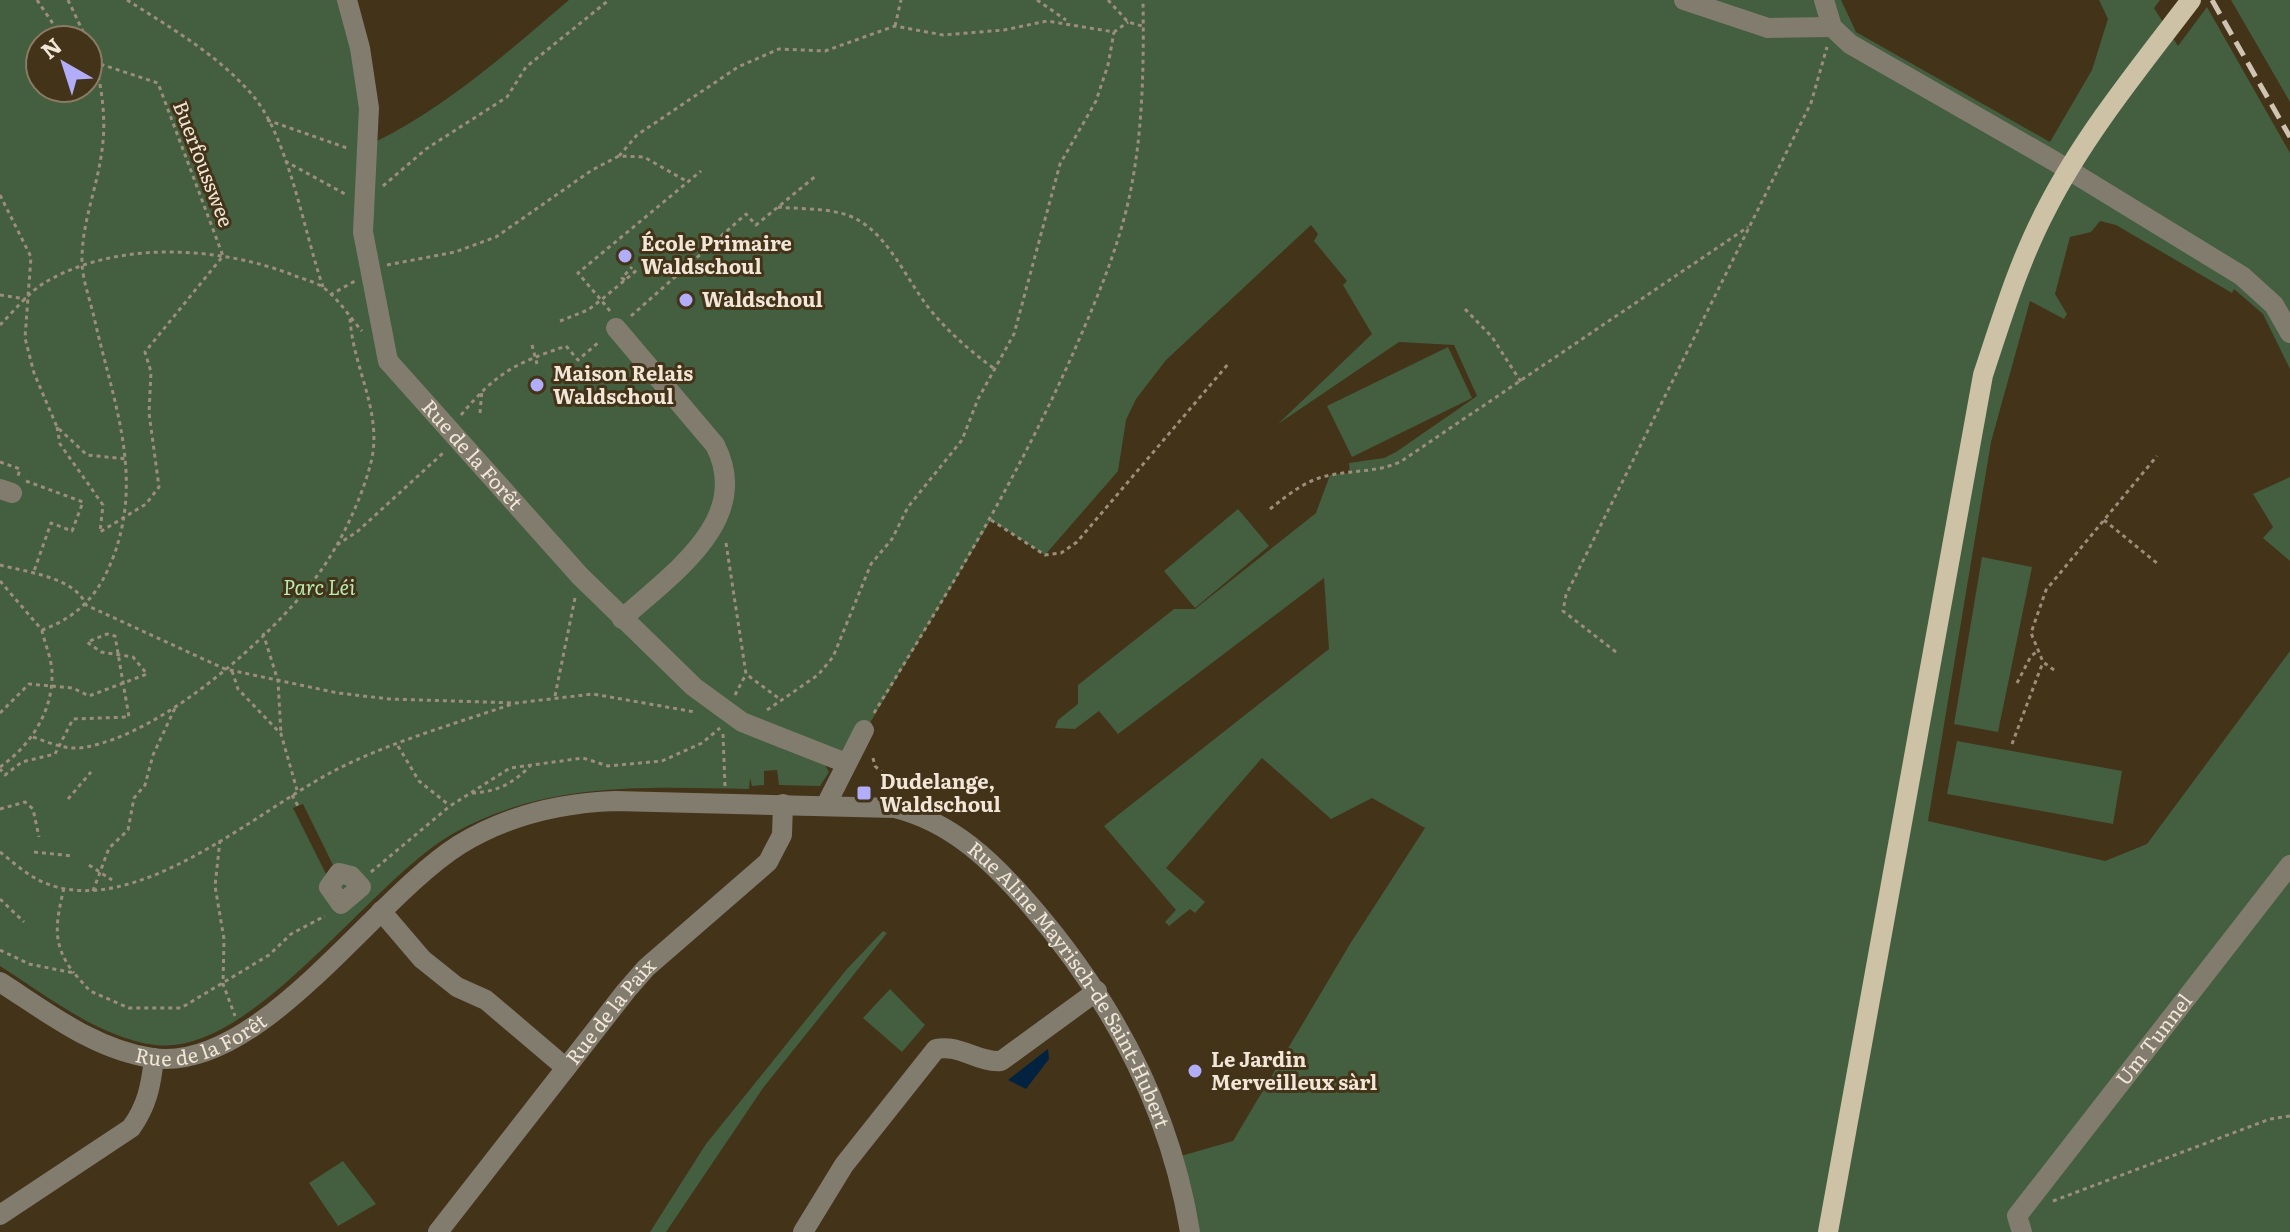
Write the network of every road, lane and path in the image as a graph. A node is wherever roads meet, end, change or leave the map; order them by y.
1 (37, 0) edge
2 (68, 0) edge
3 (127, 0) edge
4 (347, 0) edge
5 (609, 0) edge
6 (901, 0) edge
7 (1037, 0) edge
8 (1108, 0) edge
9 (1143, 0) edge
10 (1684, 0) edge
11 (1824, 0) edge
12 (2191, 0) edge
13 (1069, 22) junction
14 (1128, 22) junction
15 (53, 24) edge
16 (79, 24) edge
17 (895, 26) junction
18 (1143, 26) junction
19 (1832, 27) junction
20 (1114, 32) junction
21 (104, 65) edge
22 (102, 104) edge
23 (267, 120) junction
24 (370, 144) junction
25 (619, 156) junction
26 (285, 161) junction
27 (701, 171) dead end
28 (2068, 171) junction
29 (817, 175) dead end
30 (688, 182) junction
31 (0, 195) edge
32 (363, 203) junction
33 (778, 207) junction
34 (1751, 224) junction
35 (223, 256) junction
36 (82, 267) junction
37 (632, 267) dead end
38 (637, 270) dead end
39 (368, 273) junction
40 (625, 280) junction
41 (323, 287) junction
42 (0, 295) edge
43 (330, 295) junction
44 (26, 299) junction
45 (601, 300) junction
46 (1465, 309) dead end
47 (350, 317) junction
48 (560, 321) dead end
49 (0, 325) edge
50 (619, 326) junction
51 (2290, 333) edge
52 (366, 335) dead end
53 (532, 345) dead end
54 (536, 357) junction
55 (1229, 363) dead end
56 (537, 364) dead end
57 (996, 370) junction
58 (1521, 382) junction
59 (482, 390) junction
60 (480, 413) dead end
61 (57, 427) junction
62 (453, 435) junction
63 (2157, 456) dead end
64 (127, 459) junction
65 (0, 462) edge
66 (1270, 509) dead end
67 (722, 510) junction
68 (126, 515) junction
69 (991, 520) junction
70 (2104, 520) junction
71 (335, 546) junction
72 (2158, 564) dead end
73 (0, 565) edge
74 (33, 574) junction
75 (580, 576) junction
76 (0, 581) edge
77 (86, 605) junction
78 (622, 619) junction
79 (42, 630) junction
80 (263, 633) junction
81 (2038, 651) junction
82 (1616, 652) dead end
83 (2043, 662) junction
84 (225, 669) junction
85 (2054, 670) dead end
86 (232, 671) junction
87 (278, 681) junction
88 (2017, 683) dead end
89 (555, 696) junction
90 (781, 700) junction
91 (516, 703) junction
92 (175, 708) junction
93 (0, 713) edge
94 (731, 720) junction
95 (281, 734) junction
96 (33, 737) junction
97 (867, 739) junction
98 (2012, 744) dead end
99 (398, 746) junction
100 (846, 763) junction
101 (531, 765) junction
102 (0, 768) edge
103 (91, 772) dead end
104 (298, 791) junction
105 (468, 793) junction
106 (292, 794) junction
107 (68, 799) dead end
108 (725, 803) junction
109 (783, 804) junction
110 (826, 805) junction
111 (298, 806) dead end
112 (450, 806) junction
113 (0, 809) edge
114 (927, 816) junction
115 (39, 837) dead end
116 (220, 840) junction
117 (0, 852) edge
118 (34, 852) dead end
119 (73, 856) dead end
120 (89, 865) dead end
121 (2290, 865) edge
122 (112, 880) dead end
123 (357, 883) joint
124 (64, 888) junction
125 (93, 891) junction
126 (0, 899) edge
127 (338, 900) joint
128 (381, 911) junction
129 (24, 922) dead end
130 (0, 950) edge
131 (74, 973) junction
132 (0, 982) edge
133 (223, 984) junction
134 (1097, 991) junction
135 (237, 1021) dead end
136 (154, 1058) junction
137 (566, 1068) junction
138 (2290, 1116) edge
139 (2046, 1204) dead end
140 (0, 1215) edge
141 (2019, 1224) edge
142 (438, 1232) edge
143 (803, 1232) edge
144 (1190, 1232) edge
145 (1828, 1232) edge

1 - 15 path
2 - 16 path
3 - 23 path
4 - 24 street, Rue de la Forêt
5 - 32 path
6 - 17 path
7 - 13 path
8 - 14 path
9 - 18 path
10 - 19 street
11 - 19 street
12 - 28 main road
13 - 17 path
13 - 20 path
14 - 18 path
14 - 20 path
17 - 25 path
18 - 69 path
19 - 28 street
19 - 34 path
20 - 57 path
21 - 35 path, Buerfousswee
22 - 36 path
23 - 24 path
23 - 26 path
24 - 32 street, Rue de la Forêt
25 - 30 path
25 - 39 path
26 - 32 path
26 - 41 path
27 - 30 path
28 - 51 street
28 - 145 main road
29 - 33 path
30 - 45 path
31 - 44 path
32 - 39 street, Rue de la Forêt
33 - 50 path
33 - 57 path
34 - 58 path
34 - 82 path
35 - 36 path
35 - 41 path
35 - 68 path, Buerfousswee
36 - 44 path
36 - 64 path
37 - 40 path
38 - 40 path
39 - 43 path
39 - 62 street, Rue de la Forêt
40 - 45 path
41 - 43 path
42 - 44 path
43 - 47 path
44 - 49 path
44 - 61 path
45 - 48 path
45 - 50 path
46 - 58 path
47 - 52 path
47 - 71 path
50 - 54 path
50 - 67 street
53 - 54 path
54 - 56 path
54 - 59 path
55 - 69 path
57 - 90 path
58 - 66 path
59 - 60 path
59 - 62 path
61 - 64 path
61 - 68 path, Buerfousswee
62 - 71 path
62 - 75 street, Rue de la Forêt
63 - 70 path
64 - 68 path
65 - 74 path
67 - 78 street
67 - 90 path
68 - 77 path
69 - 97 path
70 - 72 path
70 - 81 path
71 - 80 path
73 - 74 path
74 - 77 path
75 - 78 street, Rue de la Forêt
75 - 89 path
76 - 79 path
77 - 79 path
77 - 84 path
78 - 94 street, Rue de la Forêt
79 - 96 path
80 - 84 path
80 - 87 path
81 - 83 path
81 - 88 path
83 - 85 path
83 - 98 path
84 - 86 path
84 - 92 path
86 - 87 path
86 - 95 path
87 - 91 path
87 - 95 path
89 - 91 path
89 - 94 path
90 - 94 path
91 - 99 path
92 - 96 path
92 - 125 path
93 - 102 path
94 - 100 street, Rue de la Forêt
94 - 101 path
94 - 108 path
95 - 104 path
96 - 102 path
97 - 100 street
97 - 114 path
99 - 104 path
99 - 112 path
100 - 110 street
101 - 105 path
101 - 105 path
103 - 107 path
104 - 106 path
105 - 112 path
106 - 111 path
106 - 116 path
108 - 109 street, Rue de la Forêt
108 - 128 street, Rue de la Forêt
109 - 110 street, Rue de la Forêt
109 - 137 street, Rue de la Paix
110 - 114 street, Rue Aline Mayrisch-de Saint-Hubert
112 - 123 path
113 - 115 path
114 - 134 street, Rue Aline Mayrisch-de Saint-Hubert
116 - 125 path
116 - 133 path
117 - 124 path
118 - 119 path
120 - 122 path
121 - 141 street, Um Tunnel
123 - 127 street
124 - 125 path
124 - 131 path
126 - 129 path
127 - 133 path
128 - 136 street, Rue de la Forêt
128 - 137 street
130 - 131 path
131 - 133 path
132 - 136 street, Rue de la Forêt
133 - 135 path
134 - 143 street
134 - 144 street, Rue Aline Mayrisch-de Saint-Hubert
136 - 140 street
137 - 142 street, Rue de la Paix
138 - 139 path

